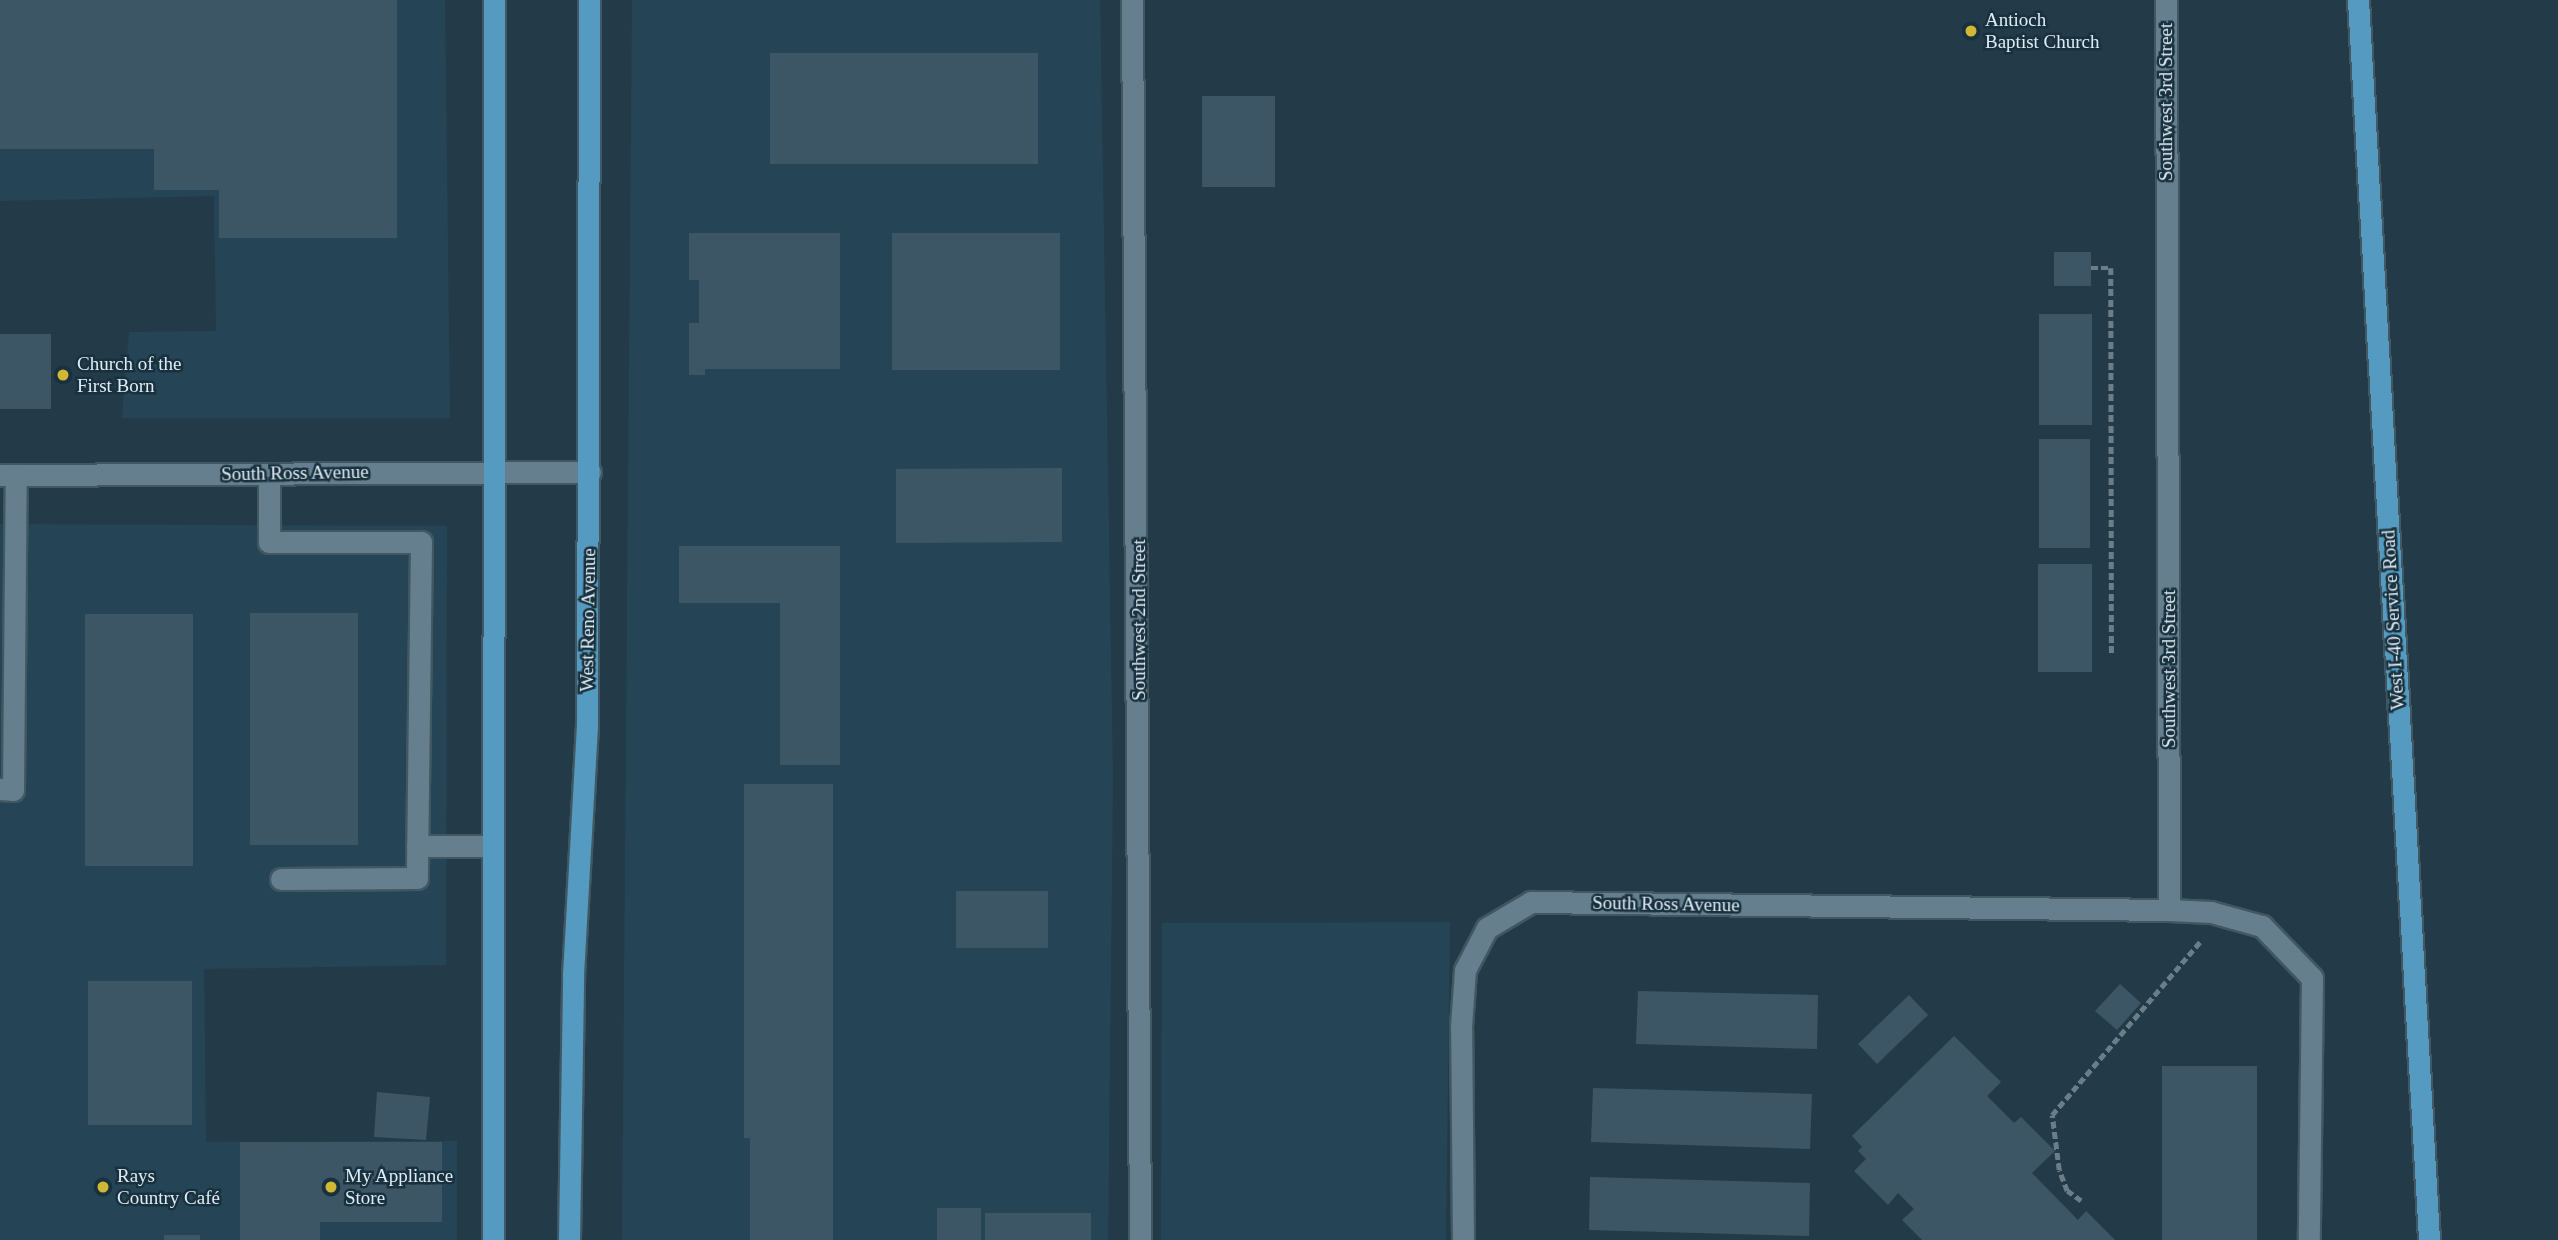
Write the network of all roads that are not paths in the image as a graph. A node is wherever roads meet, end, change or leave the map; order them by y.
1 (494, 0) edge
2 (589, 0) edge
3 (1132, 0) edge
4 (2166, 0) edge
5 (2358, 0) edge
6 (493, 472) junction
7 (590, 472) junction
8 (269, 474) junction
9 (8, 475) edge
10 (0, 789) edge
11 (417, 846) junction
12 (493, 846) junction
13 (281, 878) dead end
14 (2169, 910) junction
15 (493, 1240) edge
16 (569, 1240) edge
17 (1140, 1240) edge
18 (1463, 1240) edge
19 (2309, 1240) edge
20 (2428, 1240) edge

1 - 6 main road
2 - 7 main road, West Reno Avenue
3 - 17 street, Southwest 2nd Street
4 - 14 street, Southwest 3rd Street
5 - 20 main road, West I-40 Service Road
6 - 7 street, South Ross Avenue
6 - 8 street, South Ross Avenue
6 - 12 main road
7 - 16 main road, West Reno Avenue
8 - 9 street, South Ross Avenue
8 - 11 street
9 - 10 street
11 - 12 street
11 - 13 street
12 - 15 main road
14 - 18 street, South Ross Avenue
14 - 19 street

